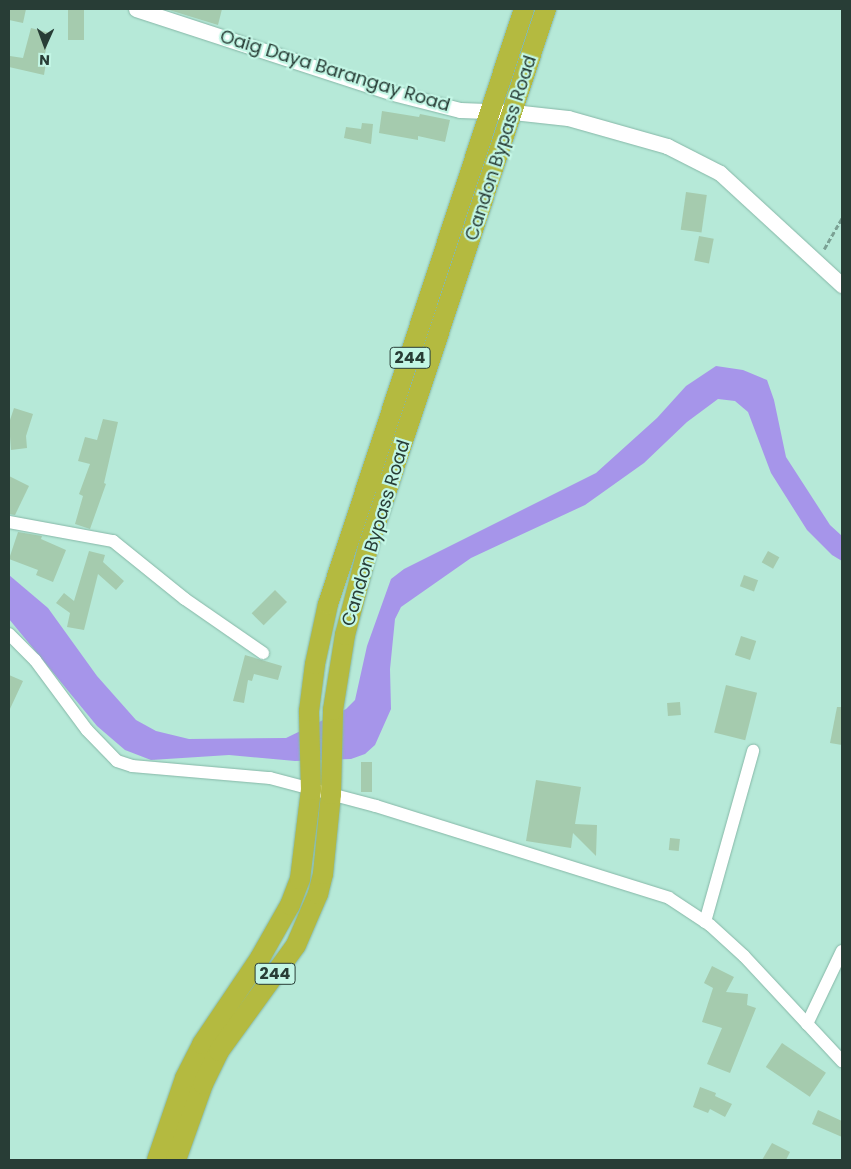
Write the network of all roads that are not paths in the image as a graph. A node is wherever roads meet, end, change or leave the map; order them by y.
1 (136, 9) edge
2 (524, 9) edge
3 (546, 9) edge
4 (490, 111) junction
5 (513, 112) junction
6 (842, 285) edge
7 (9, 522) edge
8 (9, 634) edge
9 (263, 653) dead end
10 (753, 751) dead end
11 (318, 786) junction
12 (705, 922) junction
13 (842, 951) edge
14 (807, 1024) junction
15 (842, 1061) edge
16 (157, 1160) edge
17 (176, 1160) edge

1 - 4 street, Oaig Daya Barangay Road
2 - 4 highway, Candon Bypass Road / 244
3 - 5 highway, Candon Bypass Road / 244
4 - 5 street, Oaig Daya Barangay Road
4 - 11 highway, Candon Bypass Road / 244
5 - 6 street, Oaig Daya Barangay Road
5 - 11 highway, Candon Bypass Road / 244
7 - 9 street
8 - 11 street
10 - 12 street
11 - 12 street
11 - 16 highway, Candon Bypass Road / 244
11 - 17 highway, Candon Bypass Road / 244
12 - 14 street
13 - 14 street
14 - 15 street

